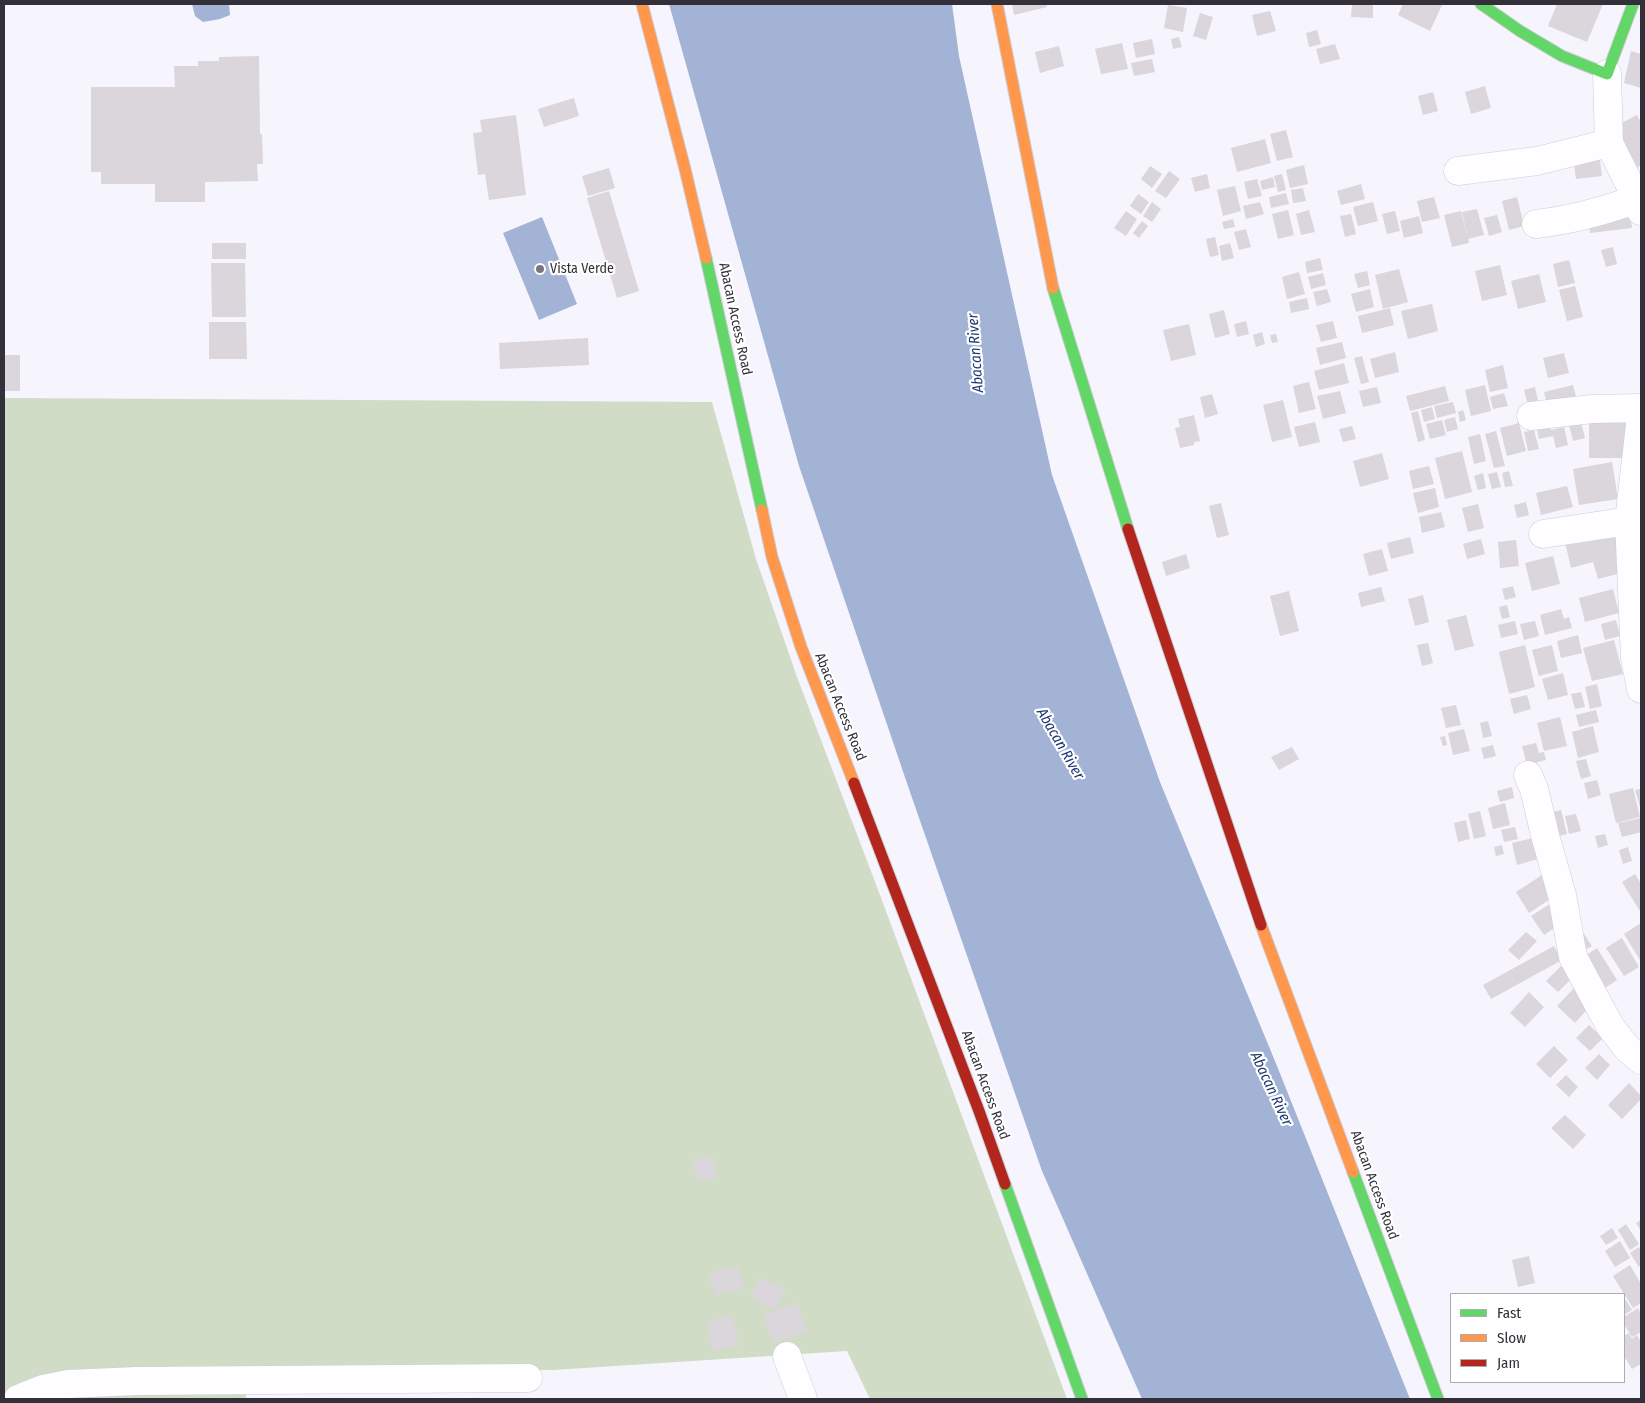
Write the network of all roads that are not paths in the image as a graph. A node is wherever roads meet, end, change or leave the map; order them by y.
1 (642, 4) edge
2 (996, 4) edge
3 (1481, 4) edge
4 (1633, 4) edge
5 (1607, 74) junction
6 (1609, 143) junction
7 (1458, 171) dead end
8 (1639, 205) edge
9 (1536, 224) dead end
10 (1641, 408) edge
11 (1532, 416) dead end
12 (1641, 416) edge
13 (1629, 520) junction
14 (1543, 534) dead end
15 (1641, 689) edge
16 (1528, 775) dead end
17 (1641, 1060) edge
18 (787, 1356) dead end
19 (528, 1378) dead end
20 (18, 1399) edge
21 (803, 1399) edge
22 (1082, 1399) edge
23 (1438, 1399) edge

1 - 22 street, Abacan Access Road
2 - 23 street, Abacan Access Road
3 - 5 street
4 - 5 street
5 - 6 street
6 - 7 street
6 - 8 street
8 - 9 street
10 - 11 street
12 - 13 street
13 - 14 street
13 - 15 street
16 - 17 street
18 - 21 street
19 - 20 street

